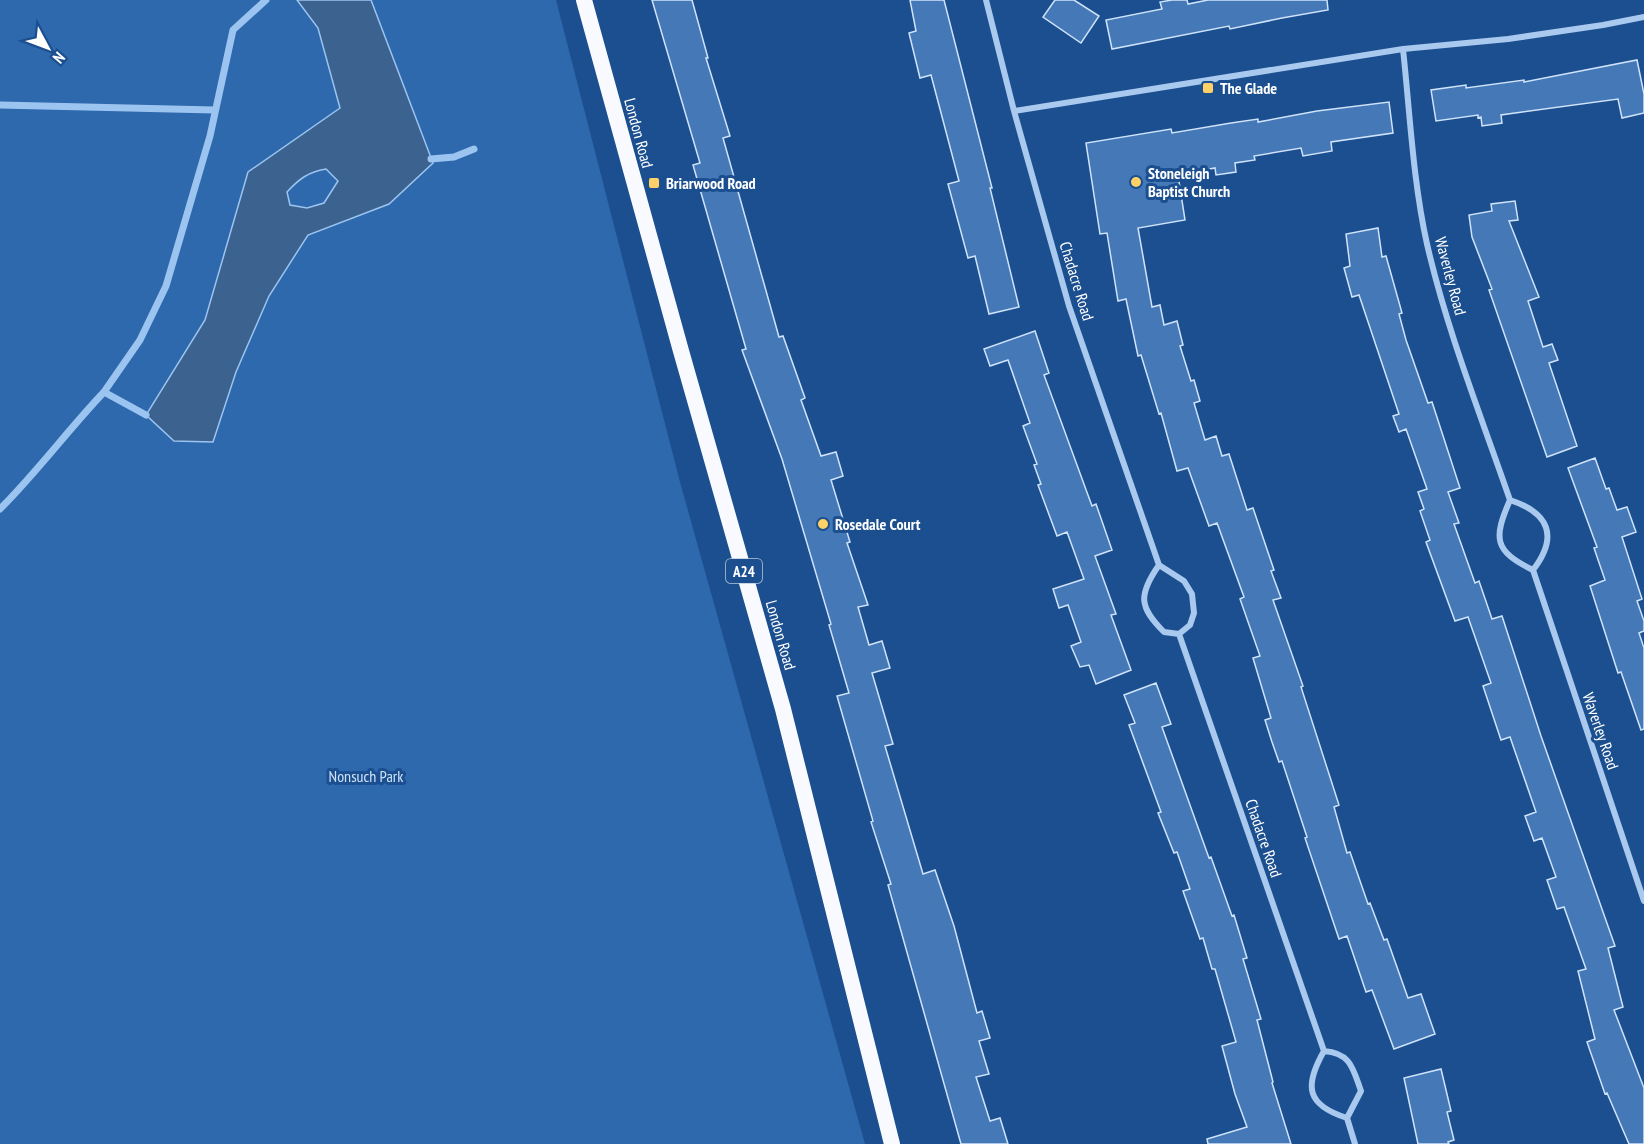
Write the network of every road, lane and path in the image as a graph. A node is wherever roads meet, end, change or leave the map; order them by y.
1 (584, 0) edge
2 (986, 0) edge
3 (1644, 17) edge
4 (1403, 50) junction
5 (1014, 111) junction
6 (1510, 500) junction
7 (1159, 565) junction
8 (1533, 570) junction
9 (1179, 634) junction
10 (1644, 901) edge
11 (1324, 1051) junction
12 (1347, 1119) junction
13 (892, 1144) edge
14 (1355, 1144) edge

1 - 13 highway, London Road / A24
2 - 5 street, Chadacre Road
3 - 4 street
4 - 5 street
4 - 6 street, Waverley Road
5 - 7 street, Chadacre Road
6 - 8 street
6 - 8 street
7 - 9 street
7 - 9 street
8 - 10 street, Waverley Road
9 - 11 street, Chadacre Road
11 - 12 street
11 - 12 street
12 - 14 street

